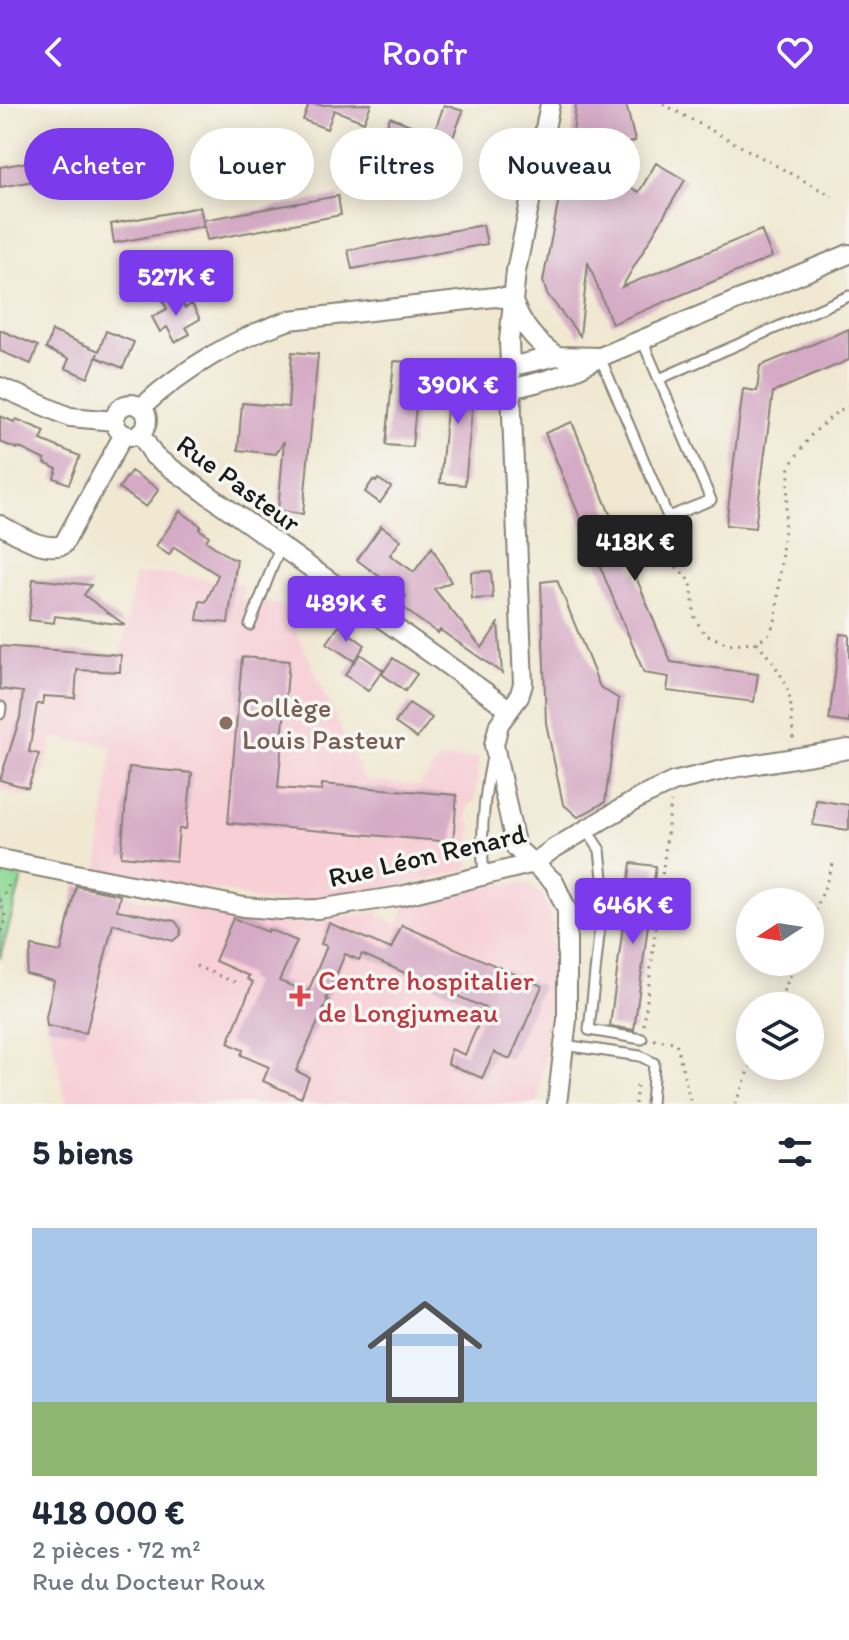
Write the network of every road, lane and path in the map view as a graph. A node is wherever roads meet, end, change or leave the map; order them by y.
1 (550, 104) edge
2 (663, 104) edge
3 (832, 196) dead end
4 (849, 254) edge
5 (849, 296) edge
6 (512, 299) junction
7 (642, 340) junction
8 (557, 356) junction
9 (600, 357) junction
10 (509, 367) junction
11 (659, 379) junction
12 (0, 387) edge
13 (510, 389) junction
14 (849, 406) edge
15 (142, 407) junction
16 (126, 430) junction
17 (668, 517) junction
18 (0, 525) edge
19 (280, 547) junction
20 (250, 625) dead end
21 (757, 642) junction
22 (1, 707) edge
23 (509, 709) junction
24 (0, 714) edge
25 (494, 745) junction
26 (849, 749) edge
27 (793, 758) junction
28 (673, 782) junction
29 (586, 829) junction
30 (0, 859) edge
31 (835, 859) dead end
32 (534, 863) junction
33 (484, 875) junction
34 (12, 878) dead end
35 (824, 888) edge
36 (1, 901) edge
37 (1, 933) edge
38 (0, 939) edge
39 (196, 966) dead end
40 (239, 984) dead end
41 (642, 1039) junction
42 (564, 1045) junction
43 (640, 1056) junction
44 (745, 1080) edge
45 (557, 1104) edge
46 (635, 1104) edge
47 (651, 1104) edge
48 (691, 1104) edge
49 (735, 1104) edge

1 - 6 street
2 - 3 path
4 - 7 street
5 - 11 lane
6 - 8 street
6 - 10 street
6 - 15 street
7 - 9 street
7 - 11 lane
8 - 9 street
8 - 10 street
9 - 13 street
9 - 17 lane
10 - 13 street
11 - 17 lane
12 - 16 street
13 - 23 street
14 - 21 path
15 - 16 street
15 - 16 street
16 - 18 street
16 - 19 street, Rue Pasteur
17 - 21 path
19 - 20 lane
19 - 23 street, Rue Pasteur
21 - 27 path
22 - 24 lane
23 - 25 street
25 - 32 street
25 - 33 lane
26 - 27 street, Rue Léon Renard
27 - 28 street, Rue Léon Renard
28 - 29 street, Rue Léon Renard
28 - 41 path
29 - 32 street, Rue Léon Renard
29 - 41 lane
30 - 33 street, Rue Léon Renard
31 - 35 path
32 - 33 street, Rue Léon Renard
32 - 42 street
34 - 36 path
36 - 37 path
37 - 38 path
39 - 40 path
41 - 48 path
42 - 43 lane
42 - 45 street
43 - 46 path
43 - 47 lane
44 - 49 path

